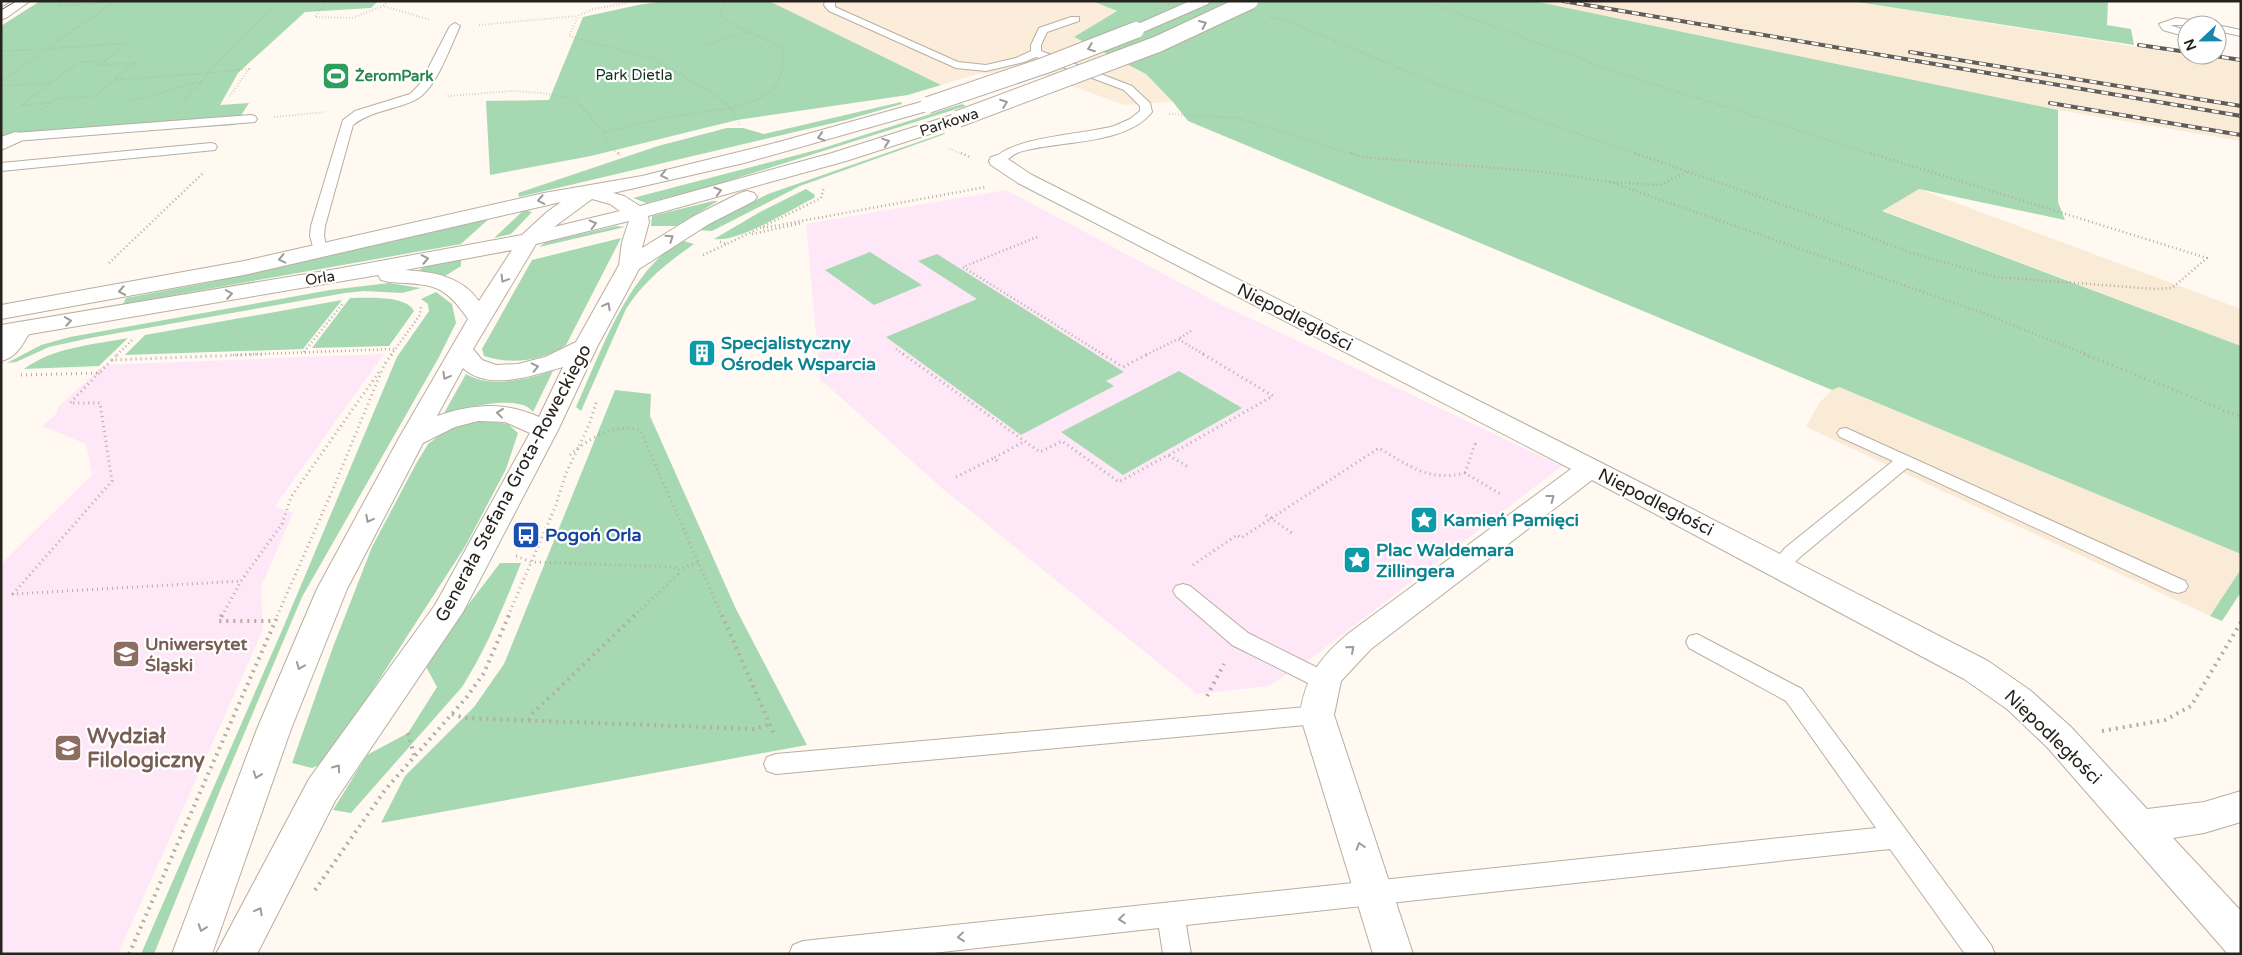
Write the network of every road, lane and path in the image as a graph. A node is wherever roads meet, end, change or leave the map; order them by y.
1 (23, 1) edge
2 (63, 1) edge
3 (127, 1) edge
4 (278, 1) edge
5 (326, 1) edge
6 (638, 1) edge
7 (724, 1) edge
8 (830, 1) edge
9 (1203, 1) edge
10 (1250, 1) edge
11 (1425, 1) edge
12 (112, 3) junction
13 (383, 6) dead end
14 (1, 15) edge
15 (1263, 15) dead end
16 (1075, 19) dead end
17 (2177, 21) edge
18 (455, 26) dead end
19 (2227, 30) edge
20 (2177, 31) edge
21 (751, 32) junction
22 (2241, 33) edge
23 (2227, 39) edge
24 (2241, 41) edge
25 (701, 46) dead end
26 (47, 49) junction
27 (1, 51) edge
28 (1036, 53) junction
29 (105, 61) junction
30 (208, 73) junction
31 (114, 80) junction
32 (51, 83) junction
33 (1, 84) edge
34 (414, 96) junction
35 (128, 102) dead end
36 (226, 102) dead end
37 (50, 103) junction
38 (731, 108) junction
39 (1146, 112) junction
40 (359, 114) junction
41 (251, 119) joint
42 (740, 125) dead end
43 (604, 132) junction
44 (8, 141) edge
45 (211, 147) dead end
46 (620, 155) dead end
47 (839, 157) junction
48 (998, 161) joint
49 (1, 167) edge
50 (1689, 172) junction
51 (203, 173) dead end
52 (823, 181) dead end
53 (1610, 182) junction
54 (988, 187) dead end
55 (589, 192) junction
56 (637, 213) junction
57 (828, 216) junction
58 (758, 229) junction
59 (746, 235) junction
60 (1037, 237) dead end
61 (529, 240) junction
62 (719, 242) dead end
63 (320, 251) junction
64 (108, 264) dead end
65 (630, 265) junction
66 (346, 285) junction
67 (415, 302) dead end
68 (1, 312) edge
69 (480, 319) junction
70 (11, 330) edge
71 (1191, 331) dead end
72 (139, 333) dead end
73 (1178, 339) junction
74 (585, 347) junction
75 (394, 349) junction
76 (461, 349) junction
77 (896, 350) dead end
78 (304, 353) junction
79 (1, 354) edge
80 (112, 360) junction
81 (384, 365) junction
82 (99, 373) junction
83 (15, 376) dead end
84 (601, 391) dead end
85 (2241, 417) edge
86 (544, 430) junction
87 (1846, 433) dead end
88 (412, 438) junction
89 (1469, 438) dead end
90 (1025, 441) junction
91 (578, 447) junction
92 (1168, 455) junction
93 (1906, 460) junction
94 (1190, 468) dead end
95 (1590, 468) junction
96 (1465, 473) junction
97 (956, 477) dead end
98 (1505, 497) dead end
99 (1266, 515) dead end
100 (1270, 518) junction
101 (1292, 533) dead end
102 (514, 555) dead end
103 (531, 562) junction
104 (699, 562) junction
105 (1779, 567) junction
106 (678, 570) junction
107 (241, 581) junction
108 (2178, 586) dead end
109 (1183, 591) joint
110 (274, 621) junction
111 (2241, 622) edge
112 (1240, 639) junction
113 (1697, 642) dead end
114 (1324, 681) junction
115 (452, 714) junction
116 (1318, 715) junction
117 (529, 720) junction
118 (770, 724) junction
119 (1199, 725) junction
120 (2126, 727) dead end
121 (408, 733) dead end
122 (414, 756) junction
123 (776, 764) joint
124 (2241, 806) edge
125 (2139, 826) junction
126 (1898, 837) junction
127 (330, 867) dead end
128 (1375, 892) junction
129 (1171, 914) junction
130 (2241, 940) edge
131 (129, 954) edge
132 (192, 954) edge
133 (236, 954) edge
134 (803, 954) edge
135 (1177, 954) edge
136 (1393, 954) edge
137 (1981, 954) edge

1 - 14 street
2 - 12 path
3 - 12 path
4 - 30 path
5 - 13 path
6 - 38 path
7 - 21 path
8 - 28 lane
9 -> 55 street, Parkowa, bridge
47 -> 10 street, Parkowa, bridge
11 - 50 path
12 - 26 path
15 - 50 path
16 - 28 lane
17 - 20 lane
18 - 34 lane
19 - 22 lane
21 - 25 path
21 - 38 path
23 - 24 lane
26 - 27 path
26 - 29 path
26 - 33 path
28 - 39 lane
29 - 31 path
29 - 32 path
30 - 31 path
30 - 35 path
30 - 36 path
31 - 37 path
32 - 33 path
32 - 37 path
34 - 40 lane
34 - 43 path
37 - 44 path
38 - 42 path
38 - 43 path
39 - 48 lane
39 - 53 path
40 - 41 path
40 - 63 lane
41 - 44 lane
43 - 46 path
45 - 49 lane
56 -> 47 street, Parkowa
65 -> 47 street
48 - 95 street, Niepodległości
50 - 53 path
51 - 64 path
52 - 58 path
53 - 85 path
54 - 57 path
55 - 56 street
55 - 61 street
55 -> 63 street, Orla
61 -> 56 street, Orla
56 - 65 street
57 - 58 path
57 - 59 path
58 - 59 path
59 - 62 path
60 - 73 path
66 -> 61 street, Orla
61 -> 69 street
63 -> 68 street, Orla
74 -> 65 street, Generała Stefana Grota-Roweckiego
66 - 69 street
70 -> 66 street, Orla
66 - 78 path
67 - 75 path
69 - 76 street
70 - 79 street
71 - 73 path
72 - 80 path
73 - 92 path
76 -> 74 street
74 - 86 street, Generała Stefana Grota-Roweckiego
75 - 78 path
75 - 81 path
76 -> 88 street
77 - 90 path
78 - 80 path
80 - 82 path
81 - 107 path
81 - 110 path
82 - 83 path
82 - 107 path
84 - 91 path
86 -> 88 street
133 -> 86 street, Generała Stefana Grota-Roweckiego
87 - 93 lane
88 -> 132 street
89 - 96 path
90 - 92 path
90 - 97 path
91 - 103 path
91 - 104 path
92 - 94 path
93 - 105 lane
93 - 108 lane
95 - 105 street, Niepodległości
114 -> 95 street
96 - 98 path
96 - 100 path
99 - 100 path
100 - 101 path
100 - 109 path
102 - 103 path
103 - 106 path
103 - 115 path
104 - 106 path
104 - 118 path
105 - 125 street, Niepodległości
106 - 117 path
107 - 110 path
109 - 112 lane
110 - 131 path
111 - 120 path
112 - 114 lane
112 - 119 path
113 - 126 lane
114 - 116 street
115 - 117 path
115 - 122 path
116 - 119 lane
128 -> 116 street
117 - 118 path
118 - 123 path
119 - 123 lane
121 - 122 path
122 - 127 path
124 - 125 street
125 - 130 street, Niepodległości
126 - 128 lane
126 - 137 lane
128 - 129 lane
128 - 136 street
129 -> 134 lane
129 - 135 lane

